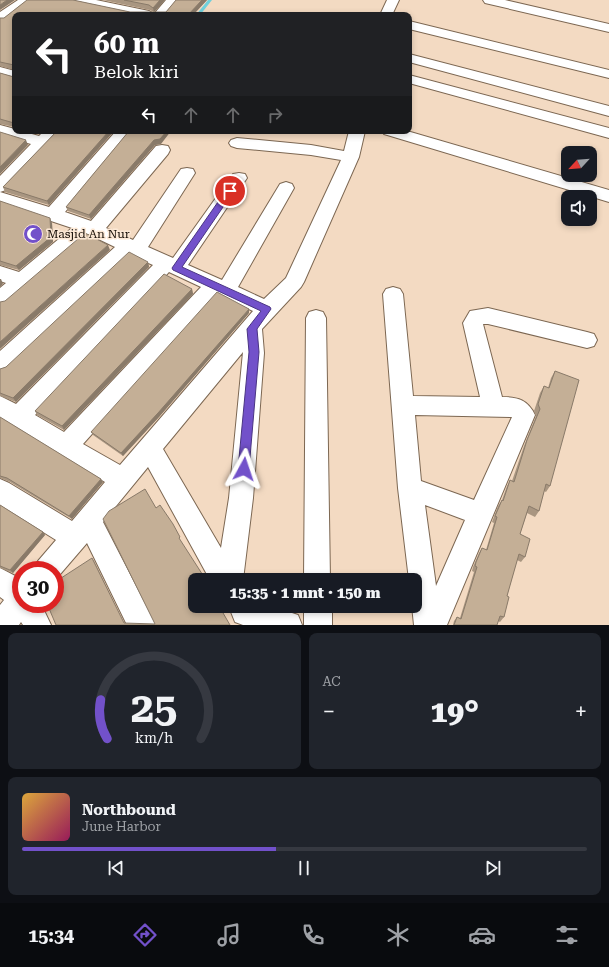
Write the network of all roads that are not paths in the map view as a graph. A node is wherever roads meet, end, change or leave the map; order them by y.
1 (26, 0) edge
2 (79, 0) edge
3 (173, 0) edge
4 (393, 0) edge
5 (489, 0) edge
6 (13, 12) edge
7 (135, 12) edge
8 (163, 12) edge
9 (387, 12) edge
10 (12, 13) edge
11 (2, 22) edge
12 (412, 25) edge
13 (609, 27) edge
14 (412, 59) edge
15 (0, 71) edge
16 (609, 74) edge
17 (12, 75) edge
18 (412, 80) edge
19 (609, 111) edge
20 (0, 130) edge
21 (12, 132) edge
22 (609, 133) edge
23 (27, 134) edge
24 (121, 134) edge
25 (356, 134) edge
26 (400, 134) edge
27 (48, 137) edge
28 (237, 143) dead end
29 (162, 150) dead end
30 (351, 157) junction
31 (187, 173) dead end
32 (239, 178) dead end
33 (0, 186) edge
34 (286, 188) dead end
35 (609, 196) edge
36 (0, 198) edge
37 (53, 214) junction
38 (90, 228) junction
39 (132, 248) junction
40 (171, 266) junction
41 (0, 273) edge
42 (21, 281) junction
43 (220, 288) junction
44 (393, 294) dead end
45 (0, 299) edge
46 (267, 309) junction
47 (316, 318) dead end
48 (252, 329) junction
49 (587, 340) dead end
50 (0, 364) edge
51 (403, 405) junction
52 (493, 405) junction
53 (9, 411) edge
54 (66, 446) junction
55 (150, 448) junction
56 (123, 480) junction
57 (410, 488) junction
58 (0, 491) edge
59 (480, 514) junction
60 (82, 529) junction
61 (55, 561) edge
62 (221, 573) edge
63 (231, 573) edge
64 (317, 573) edge
65 (0, 581) edge
66 (12, 589) edge
67 (12, 612) edge
68 (32, 613) edge
69 (318, 613) edge
70 (246, 614) edge
71 (1, 625) edge
72 (37, 625) edge
73 (142, 625) edge
74 (288, 625) edge
75 (318, 625) edge
76 (428, 625) edge
77 (433, 625) edge

1 - 6 street
2 - 7 street
3 - 8 street
4 - 9 street
5 - 13 street
10 - 11 street
12 - 16 street
14 - 19 street
15 - 17 street
18 - 22 street
20 - 21 street
23 - 27 street
24 - 37 street
25 - 30 street
26 - 35 street
27 - 33 street
28 - 30 street
29 - 38 street
30 - 46 street
31 - 39 street
32 - 40 street
34 - 43 street
36 - 37 street
37 - 38 street
38 - 39 street
38 - 42 street
39 - 40 street
39 - 50 street
40 - 43 street
40 - 53 street
41 - 42 street
42 - 45 street
43 - 46 street
43 - 54 street
44 - 51 street
46 - 48 street
47 - 64 street
48 - 55 street
48 - 63 street
49 - 52 street
51 - 52 street
51 - 57 street
52 - 59 street
53 - 54 street
54 - 56 street
55 - 56 street
55 - 62 street
56 - 60 street
57 - 59 street
57 - 76 street
58 - 60 street
59 - 77 street
60 - 61 street
60 - 73 street
65 - 66 street
67 - 71 street
68 - 72 street
69 - 75 street
70 - 74 street

